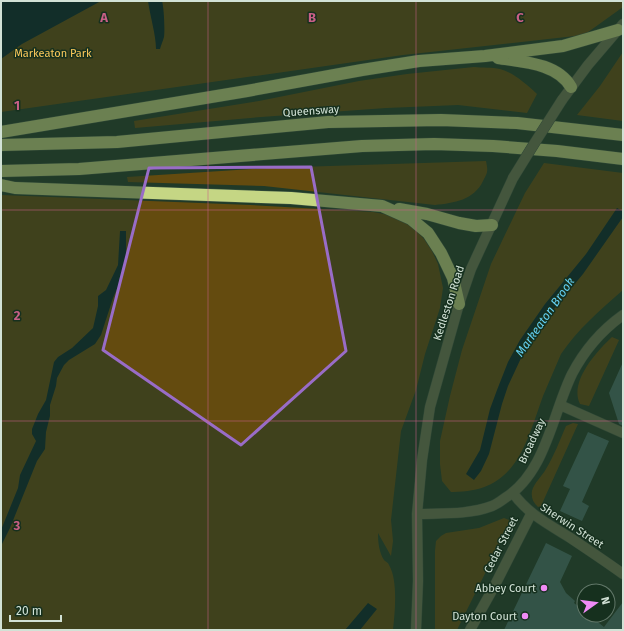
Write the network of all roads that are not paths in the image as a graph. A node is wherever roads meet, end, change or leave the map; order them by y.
1 (620, 27) edge
2 (485, 56) junction
3 (571, 87) junction
4 (1, 132) edge
5 (623, 135) edge
6 (1, 145) edge
7 (623, 159) edge
8 (1, 171) edge
9 (1, 185) edge
10 (382, 206) junction
11 (492, 225) junction
12 (459, 304) junction
13 (623, 315) edge
14 (560, 405) junction
15 (623, 433) edge
16 (513, 493) junction
17 (417, 514) junction
18 (531, 514) junction
19 (623, 574) edge
20 (416, 630) edge
21 (470, 630) edge

1 - 2 highway
1 - 3 street, Kedleston Road
2 - 3 highway
2 - 4 highway
3 - 11 street, Kedleston Road, bridge
5 - 6 highway, Queensway
7 - 8 highway
9 - 10 highway
10 - 11 highway
10 - 12 highway
11 - 12 street, Kedleston Road
12 - 17 street, Kedleston Road
13 - 14 street, Broadway
14 - 15 street
14 - 16 street, Broadway
16 - 17 street, Broadway
16 - 18 street, Sherwin Street
17 - 20 street, Kedleston Road
18 - 19 street, Sherwin Street
18 - 21 street, Cedar Street

